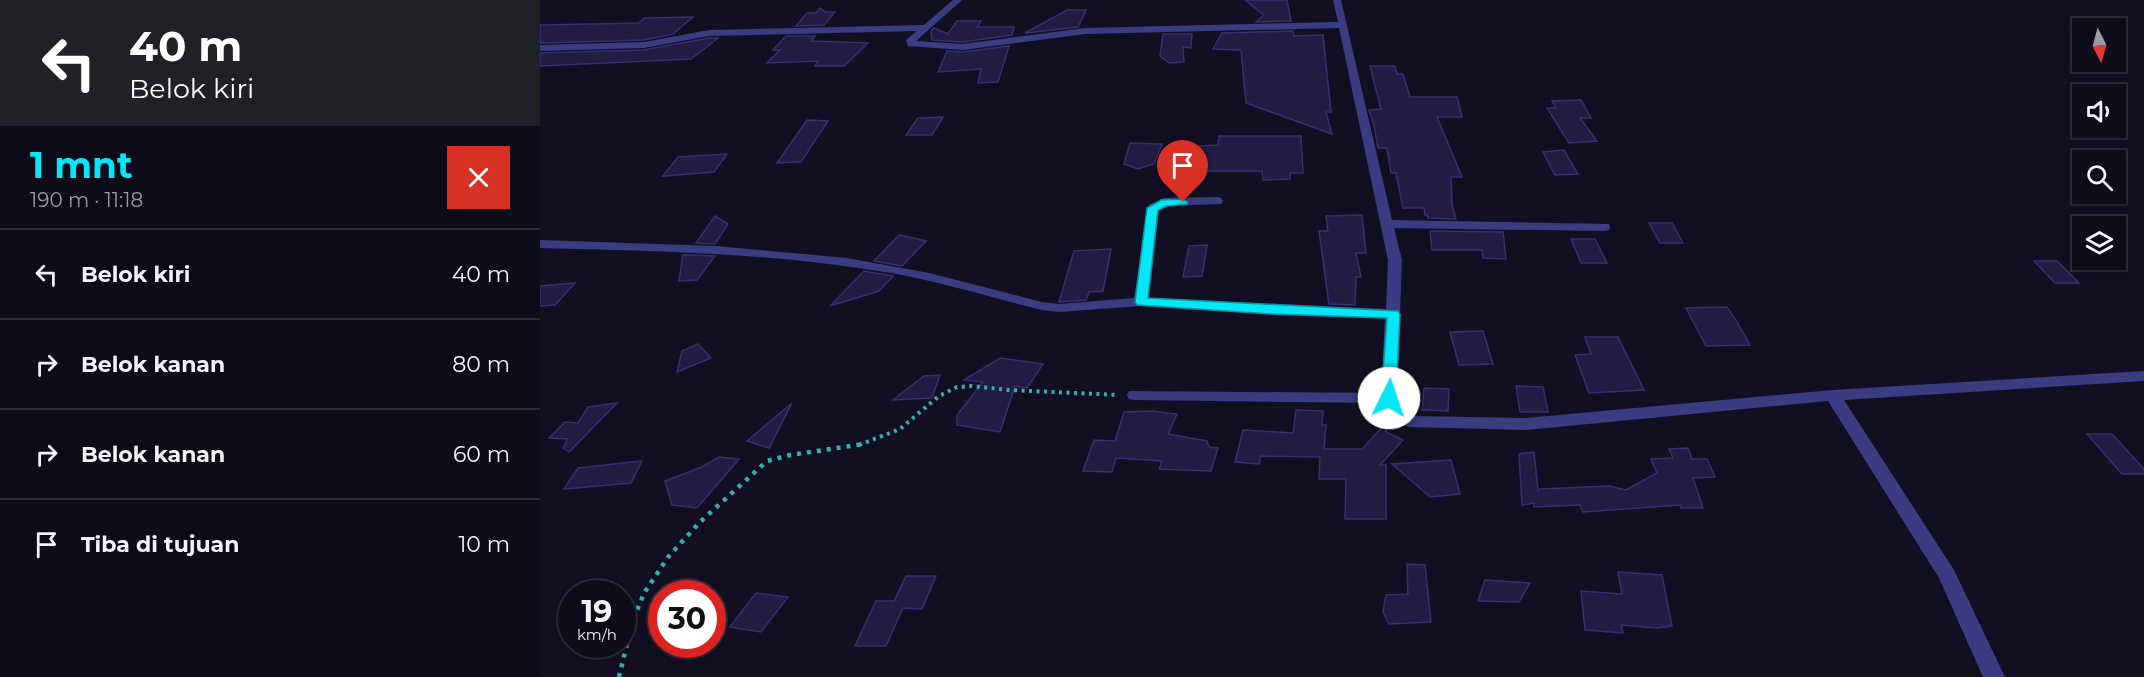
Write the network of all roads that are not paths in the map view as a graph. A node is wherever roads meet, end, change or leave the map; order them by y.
1 (958, 0) edge
2 (1336, 0) edge
3 (1342, 25) junction
4 (926, 28) junction
5 (540, 48) edge
6 (1217, 201) dead end
7 (1386, 224) junction
8 (1604, 227) dead end
9 (540, 244) edge
10 (1141, 302) junction
11 (1394, 314) junction
12 (2144, 376) edge
13 (1135, 395) road end
14 (1833, 395) junction
15 (1389, 398) junction
16 (1994, 677) edge

1 - 4 street
2 - 3 street
3 - 4 street
3 - 7 street
4 - 5 street
6 - 10 street
7 - 8 street
7 - 11 street
9 - 10 street
10 - 11 street
11 - 15 street
12 - 14 street
13 - 15 street
14 - 15 street
14 - 16 street

